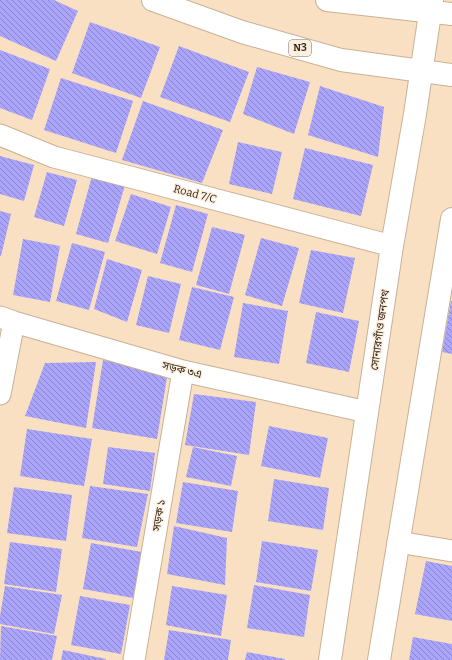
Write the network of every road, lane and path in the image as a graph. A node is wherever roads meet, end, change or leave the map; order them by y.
1 (153, 0) edge
2 (327, 0) edge
3 (431, 6) edge
4 (452, 14) edge
5 (421, 70) junction
6 (452, 75) edge
7 (0, 135) edge
8 (452, 219) edge
9 (392, 246) junction
10 (7, 320) edge
11 (183, 371) junction
12 (0, 394) edge
13 (367, 412) junction
14 (398, 542) junction
15 (452, 551) edge
16 (134, 660) edge
17 (330, 660) edge
18 (379, 660) edge

1 - 5 main road, N3
2 - 3 main road
3 - 4 main road
3 - 5 main road, সোনারগাঁও জনপথ
5 - 6 main road, N3
5 - 9 main road, সোনারগাঁও জনপথ
7 - 9 street, Road 7/C
8 - 14 main road
9 - 13 main road, সোনারগাঁও জনপথ
10 - 11 street, সড়ক ৩এ
10 - 12 street
11 - 13 street, সড়ক ৩এ
11 - 16 street, সড়ক ১
13 - 17 main road, সোনারগাঁও জনপথ
14 - 15 street
14 - 18 main road

